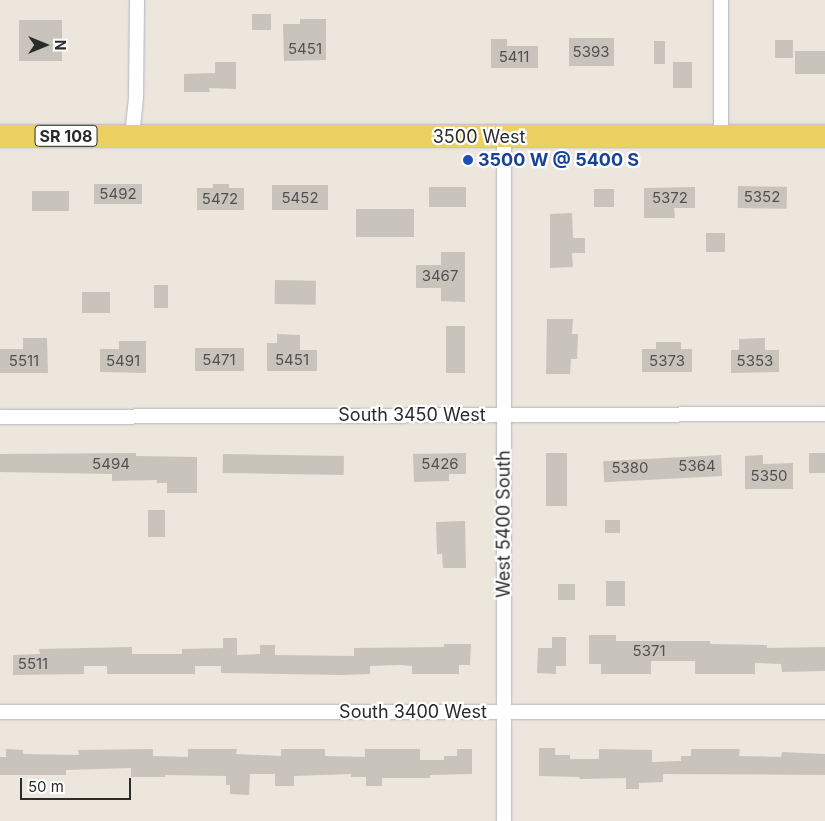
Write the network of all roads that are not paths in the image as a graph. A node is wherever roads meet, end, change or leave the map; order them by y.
1 (138, 0) edge
2 (721, 0) edge
3 (0, 136) edge
4 (132, 136) junction
5 (722, 136) junction
6 (825, 136) edge
7 (504, 137) junction
8 (825, 414) edge
9 (504, 415) junction
10 (0, 416) edge
11 (0, 712) edge
12 (504, 712) junction
13 (825, 712) edge
14 (504, 821) edge

1 - 4 street
2 - 5 street
3 - 4 main road, SR 108
4 - 7 main road, 3500 West / SR 108
5 - 6 main road, 3500 West / SR 108
5 - 7 main road, 3500 West / SR 108
7 - 9 street, West 5400 South
8 - 9 street, South 3450 West
9 - 10 street, South 3450 West
9 - 12 street, West 5400 South
11 - 12 street, South 3400 West
12 - 13 street, South 3400 West
12 - 14 street, West 5400 South

